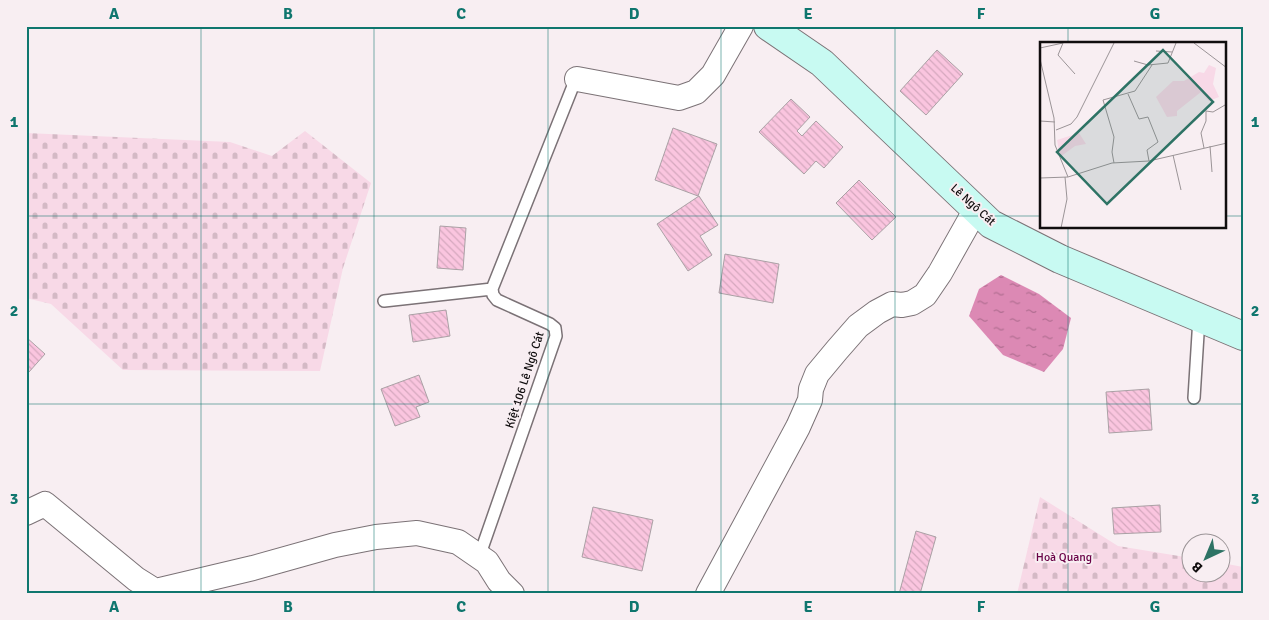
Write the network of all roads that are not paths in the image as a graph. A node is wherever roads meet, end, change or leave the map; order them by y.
1 (741, 26) edge
2 (768, 26) edge
3 (577, 79) joint
4 (976, 209) junction
5 (492, 289) junction
6 (384, 301) dead end
7 (1198, 318) junction
8 (1243, 336) edge
9 (1194, 398) dead end
10 (26, 490) edge
11 (36, 509) edge
12 (479, 557) junction
13 (158, 592) edge
14 (512, 594) edge
15 (708, 594) edge

1 - 3 street
2 - 4 street, Lê Ngô Cát
3 - 5 lane
4 - 7 street, Lê Ngô Cát
4 - 15 street
5 - 6 lane
5 - 12 lane, Kiệt 106 Lê Ngô Cát
7 - 8 street, Lê Ngô Cát
7 - 9 lane
10 - 11 street
11 - 13 street
12 - 13 street
12 - 14 street

